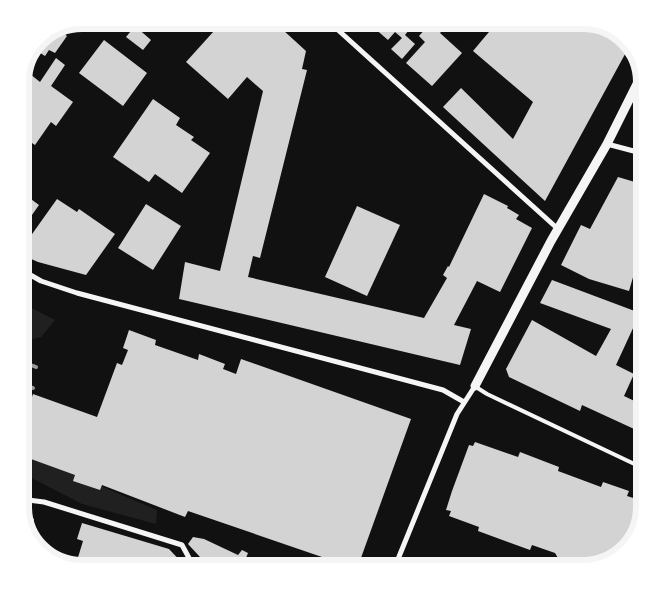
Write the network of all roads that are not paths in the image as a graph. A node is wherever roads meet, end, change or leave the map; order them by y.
1 (337, 29) edge
2 (636, 86) edge
3 (607, 144) junction
4 (636, 152) edge
5 (558, 229) junction
6 (29, 275) edge
7 (475, 386) junction
8 (464, 402) junction
9 (636, 465) edge
10 (29, 500) edge
11 (190, 560) edge
12 (398, 560) edge

1 - 5 street
2 - 3 street
3 - 4 street
3 - 5 street
5 - 7 street
6 - 8 street
7 - 8 street
7 - 9 lane
8 - 12 street
10 - 11 street

